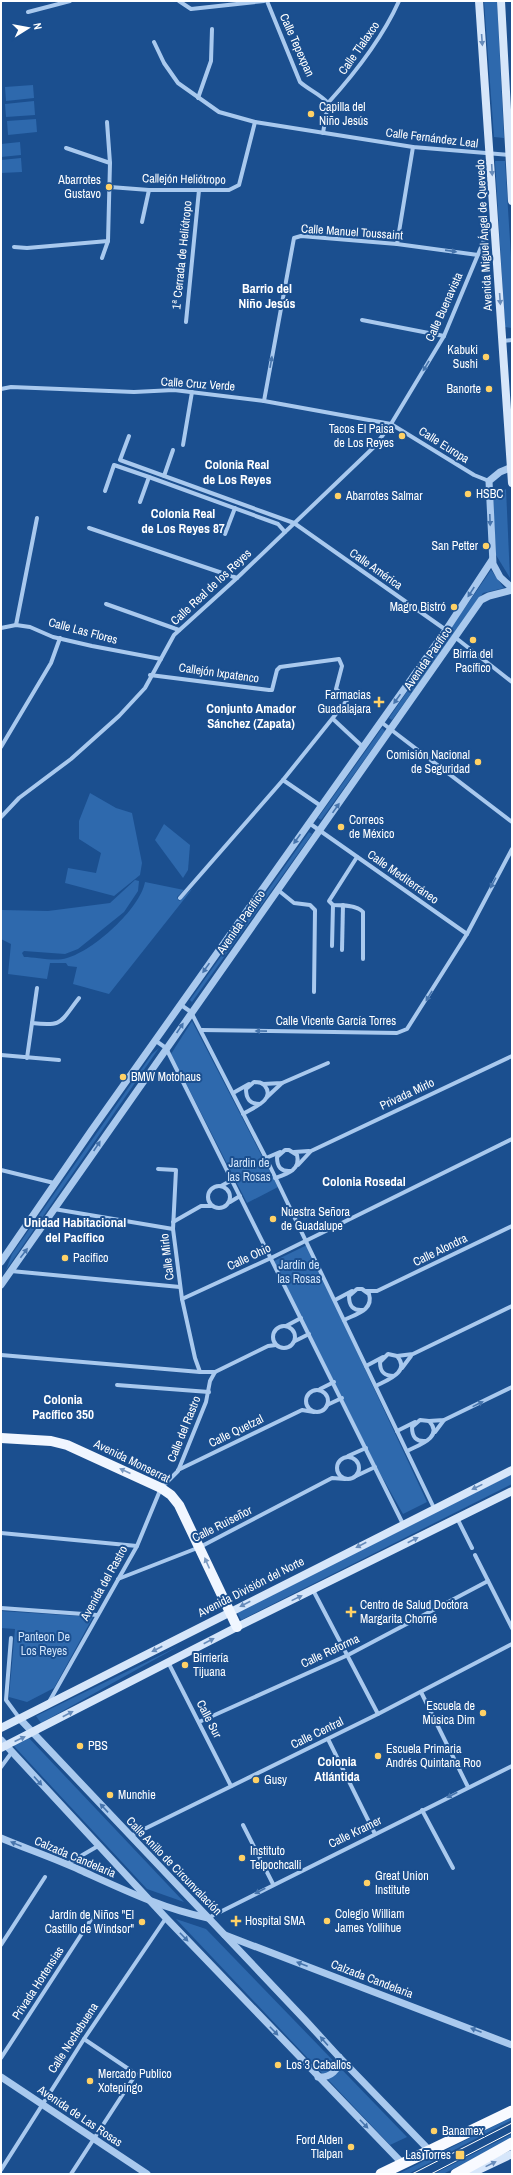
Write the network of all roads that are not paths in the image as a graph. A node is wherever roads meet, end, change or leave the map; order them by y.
1 (70, 1) edge
2 (179, 1) edge
3 (264, 1) edge
4 (267, 1) edge
5 (400, 1) edge
6 (479, 1) edge
7 (501, 1) edge
8 (28, 12) dead end
9 (212, 29) dead end
10 (154, 42) dead end
11 (198, 98) junction
12 (328, 103) junction
13 (108, 122) dead end
14 (255, 122) junction
15 (323, 133) junction
16 (413, 147) junction
17 (66, 148) dead end
18 (491, 155) junction
19 (511, 155) edge
20 (110, 163) junction
21 (110, 187) junction
22 (149, 190) junction
23 (199, 190) junction
24 (512, 195) edge
25 (512, 201) edge
26 (494, 216) junction
27 (142, 222) dead end
28 (108, 241) junction
29 (396, 244) junction
30 (14, 247) dead end
31 (478, 255) junction
32 (102, 258) dead end
33 (362, 320) dead end
34 (186, 322) dead end
35 (444, 336) junction
36 (512, 340) edge
37 (502, 341) junction
38 (1, 389) edge
39 (192, 392) junction
40 (264, 401) junction
41 (391, 424) junction
42 (129, 436) dead end
43 (183, 445) dead end
44 (172, 450) dead end
45 (512, 467) edge
46 (164, 476) junction
47 (149, 477) junction
48 (489, 482) junction
49 (512, 484) edge
50 (105, 490) dead end
51 (140, 502) dead end
52 (235, 508) junction
53 (37, 518) dead end
54 (294, 523) junction
55 (89, 528) dead end
56 (285, 532) junction
57 (225, 534) dead end
58 (492, 560) junction
59 (237, 578) junction
60 (512, 589) edge
61 (106, 604) dead end
62 (16, 625) junction
63 (1, 628) edge
64 (179, 630) junction
65 (446, 630) junction
66 (60, 638) junction
67 (456, 638) junction
68 (161, 659) junction
69 (150, 674) junction
70 (512, 682) edge
71 (333, 719) junction
72 (381, 722) junction
73 (391, 730) junction
74 (1, 747) edge
75 (363, 747) junction
76 (283, 780) junction
77 (321, 806) junction
78 (1, 817) edge
79 (512, 822) edge
80 (309, 823) junction
81 (319, 831) junction
82 (512, 849) edge
83 (357, 857) junction
84 (278, 890) junction
85 (180, 898) dead end
86 (333, 905) junction
87 (343, 905) junction
88 (467, 934) junction
89 (332, 946) dead end
90 (342, 950) dead end
91 (363, 959) dead end
92 (37, 988) dead end
93 (314, 992) dead end
94 (79, 998) dead end
95 (181, 1005) junction
96 (191, 1012) junction
97 (32, 1023) junction
98 (200, 1030) junction
99 (156, 1041) junction
100 (166, 1048) junction
101 (1, 1055) edge
102 (512, 1056) edge
103 (27, 1058) junction
104 (59, 1060) dead end
105 (328, 1062) dead end
106 (282, 1083) junction
107 (249, 1084) junction
108 (263, 1084) junction
109 (233, 1094) junction
110 (267, 1097) junction
111 (260, 1104) junction
112 (243, 1114) junction
113 (512, 1139) edge
114 (311, 1150) junction
115 (280, 1152) junction
116 (294, 1152) junction
117 (266, 1158) junction
118 (298, 1165) junction
119 (158, 1169) dead end
120 (1, 1170) edge
121 (291, 1171) junction
122 (275, 1178) junction
123 (232, 1180) junction
124 (54, 1184) junction
125 (221, 1186) junction
126 (208, 1194) junction
127 (240, 1196) junction
128 (230, 1202) junction
129 (201, 1206) junction
130 (211, 1206) junction
131 (54, 1209) junction
132 (173, 1222) junction
133 (512, 1226) edge
134 (173, 1229) junction
135 (306, 1241) junction
136 (271, 1258) junction
137 (1, 1262) edge
138 (6, 1273) edge
139 (1, 1285) edge
140 (180, 1287) junction
141 (352, 1291) junction
142 (366, 1291) junction
143 (378, 1291) junction
144 (182, 1299) junction
145 (335, 1300) junction
146 (370, 1304) junction
147 (512, 1306) edge
148 (363, 1310) junction
149 (301, 1318) junction
150 (344, 1320) junction
151 (286, 1326) junction
152 (309, 1334) junction
153 (273, 1340) junction
154 (295, 1341) junction
155 (276, 1345) junction
156 (268, 1346) junction
157 (413, 1354) junction
158 (1, 1355) edge
159 (397, 1356) junction
160 (383, 1357) junction
161 (366, 1366) junction
162 (401, 1369) junction
163 (200, 1372) junction
164 (214, 1372) junction
165 (394, 1376) junction
166 (334, 1382) junction
167 (117, 1385) dead end
168 (376, 1386) junction
169 (512, 1387) edge
170 (320, 1390) junction
171 (209, 1392) junction
172 (306, 1398) junction
173 (342, 1398) junction
174 (327, 1405) junction
175 (302, 1410) junction
176 (314, 1412) junction
177 (444, 1420) junction
178 (429, 1421) junction
179 (416, 1422) junction
180 (398, 1431) junction
181 (433, 1434) junction
182 (1, 1438) edge
183 (426, 1441) junction
184 (366, 1448) junction
185 (407, 1451) junction
186 (345, 1457) junction
187 (337, 1465) junction
188 (375, 1467) junction
189 (512, 1470) edge
190 (178, 1471) junction
191 (356, 1476) junction
192 (332, 1478) junction
193 (346, 1479) junction
194 (161, 1488) junction
195 (512, 1491) edge
196 (434, 1508) junction
197 (457, 1518) junction
198 (403, 1524) junction
199 (1, 1533) edge
200 (137, 1546) junction
201 (200, 1547) junction
202 (472, 1548) dead end
203 (475, 1555) dead end
204 (117, 1579) junction
205 (488, 1581) junction
206 (313, 1590) junction
207 (1, 1608) edge
208 (229, 1612) junction
209 (97, 1615) junction
210 (237, 1627) junction
211 (512, 1628) edge
212 (11, 1638) dead end
213 (512, 1644) edge
214 (348, 1655) junction
215 (168, 1662) junction
216 (421, 1692) junction
217 (47, 1706) junction
218 (378, 1714) junction
219 (20, 1719) junction
220 (199, 1722) junction
221 (1, 1728) edge
222 (34, 1732) junction
223 (328, 1739) junction
224 (5, 1746) edge
225 (512, 1766) edge
226 (1, 1767) edge
227 (231, 1786) junction
228 (468, 1787) junction
229 (422, 1810) junction
230 (243, 1825) dead end
231 (375, 1834) junction
232 (130, 1836) junction
233 (1, 1838) edge
234 (98, 1846) junction
235 (66, 1864) junction
236 (453, 1868) dead end
237 (45, 1877) dead end
238 (273, 1884) junction
239 (152, 1902) junction
240 (92, 1918) dead end
241 (166, 1918) junction
242 (208, 1918) junction
243 (223, 1934) junction
244 (1, 1945) edge
245 (84, 2039) junction
246 (512, 2045) edge
247 (338, 2057) junction
248 (1, 2058) edge
249 (1, 2077) edge
250 (318, 2077) junction
251 (42, 2104) junction
252 (512, 2111) edge
253 (94, 2139) junction
254 (512, 2143) edge
255 (429, 2150) junction
256 (512, 2154) edge
257 (402, 2163) junction
258 (1, 2170) edge
259 (71, 2174) edge
260 (147, 2174) edge
261 (381, 2174) edge
262 (456, 2174) edge
263 (470, 2174) edge

1 - 8 street
2 - 3 street
4 - 12 street, Calle Tepexpan
5 - 12 street, Calle Tlalaxco
6 -> 18 main road, Avenida Miguel Ángel de Quevedo
7 - 19 main road
9 - 11 street
10 - 11 street, Calle Fernández Leal
11 - 14 street, Calle Fernández Leal
12 - 15 street
13 - 20 street
14 - 15 street, Calle Fernández Leal
14 - 23 street, Callejón Heliótropo
15 - 16 street, Calle Fernández Leal
16 - 18 street, Calle Fernández Leal
16 - 29 street
17 - 20 street
18 - 19 street, Calle Fernández Leal
18 -> 26 main road, Avenida Miguel Ángel de Quevedo
19 - 24 main road
20 - 21 street
21 - 22 street, Callejón Heliótropo
21 - 28 street
22 - 23 street, Callejón Heliótropo
22 - 27 street
23 - 34 street, 1ª Cerrada de Heliótropo
24 - 25 main road
26 - 31 street, Calle Buenavista
26 -> 37 main road, Avenida Miguel Ángel de Quevedo
28 - 30 street
28 - 32 street
29 -> 31 street, Calle Manuel Toussaint
40 -> 29 street, Calle Manuel Toussaint
31 - 35 street, Calle Buenavista
33 - 35 street
35 -> 41 street, Calle Buenavista
36 - 37 street
37 - 45 main road, Avenida Miguel Ángel de Quevedo
38 - 39 street, Calle Cruz Verde
39 - 40 street, Calle Cruz Verde
39 - 43 street
40 - 41 street, Calle Cruz Verde
41 - 48 street, Calle Europa
41 - 54 street, Calle Real de los Reyes
42 - 46 street, Calle América
44 - 46 street
45 - 48 street
45 - 49 main road, Avenida Miguel Ángel de Quevedo
46 - 54 street, Calle América
47 - 50 street
47 - 51 street
47 - 52 street
48 -> 58 street
52 - 56 street
52 - 57 street
53 - 62 street
54 - 56 street, Calle Real de los Reyes
54 - 65 street, Calle América
55 - 59 street
56 - 59 street, Calle Real de los Reyes
58 - 60 street
58 -> 65 street, Avenida Pacífico
59 - 64 street, Calle Real de los Reyes
60 - 67 street, Avenida Pacífico
61 - 64 street
62 - 63 street, Calle Las Flores
62 - 66 street, Calle Las Flores
64 - 68 street, Calle Real de los Reyes
65 -> 72 street, Avenida Pacífico
66 - 68 street, Calle Las Flores
66 - 74 street
67 - 70 street
67 - 73 street, Avenida Pacífico
68 - 69 street, Calle Real de los Reyes
69 - 71 street, Callejón Ixpatenco
69 - 78 street, Calle Real de los Reyes
71 - 75 street
71 - 76 street, Callejón Ixpatenco
72 - 73 street
72 - 75 street, Avenida Pacífico
73 - 79 street
81 -> 73 street, Avenida Pacífico
75 - 77 street, Avenida Pacífico
76 - 77 street
76 - 85 street, Callejón Ixpatenco
77 - 80 street, Avenida Pacífico
80 - 81 street, Calle Mediterráneo
80 -> 95 street, Avenida Pacífico
81 - 83 street, Calle Mediterráneo
81 - 84 street, Avenida Pacífico
82 -> 88 street, Calle Vicente García Torres
83 - 86 street
83 - 88 street, Calle Mediterráneo
84 - 93 street
84 - 96 street, Avenida Pacífico
86 - 87 street
86 - 89 street
87 - 90 street
87 - 91 street
88 -> 98 street, Calle Vicente García Torres
92 - 97 street
94 - 97 street
95 - 96 street
95 - 99 street, Avenida Pacífico
96 - 98 street
100 -> 96 street, Avenida Pacífico
97 - 103 street
98 - 109 street
99 - 100 street
99 - 124 street, Avenida Pacífico
100 - 123 street
131 -> 100 street, Avenida Pacífico
101 - 103 street
102 - 114 street, Privada Mirlo
103 - 104 street
105 - 106 street
106 - 108 street
106 - 110 street
107 - 108 street
107 - 109 street
107 - 111 street
108 - 110 street
109 - 112 street
110 - 111 street
111 - 112 street
112 - 117 street
113 - 135 street, Calle Ohio
114 - 116 street, Privada Mirlo
114 - 118 street, Privada Mirlo
115 - 116 street
115 - 117 street
115 - 121 street
116 - 118 street
117 - 122 street
118 - 121 street
119 - 132 street
120 - 124 street
121 - 122 street
122 - 135 street
123 - 125 street
123 - 127 street
124 - 137 street, Avenida Pacífico
125 - 126 street
125 - 128 street
126 - 129 street, Calle Mirlo
126 - 130 street
127 - 128 street
127 - 136 street
128 - 130 street
129 - 130 street, Calle Mirlo
129 - 132 street, Calle Mirlo
131 - 134 street
138 -> 131 street, Avenida Pacífico
132 - 134 street, Calle Mirlo
133 - 143 street, Calle Alondra
134 - 140 street, Calle Mirlo
135 - 136 street, Calle Ohio
135 - 145 street
136 - 144 street, Calle Ohio
136 - 149 street
138 - 139 street, Avenida Pacífico
138 - 140 street
140 - 144 street, Calle Mirlo
141 - 142 street
141 - 145 street
141 - 148 street
142 - 143 street, Calle Alondra
142 - 146 street
143 - 146 street
144 - 163 street
145 - 150 street
146 - 148 street
147 - 157 street
148 - 150 street
149 - 151 street
149 - 152 street
150 - 161 street
151 - 153 street
151 - 154 street
152 - 154 street
152 - 166 street
153 - 155 street
153 - 156 street
154 - 155 street
155 - 156 street
156 - 164 street
157 - 159 street
157 - 162 street
158 - 163 street
159 - 160 street
159 - 162 street
160 - 161 street
160 - 165 street
161 - 168 street
162 - 165 street
163 - 164 street
164 - 171 street, Calle del Rastro
165 - 168 street
166 - 170 street
166 - 173 street
167 - 171 street
168 - 180 street
177 -> 169 street
170 - 172 street
170 - 174 street
171 - 190 street, Calle del Rastro
172 - 175 street
172 - 176 street
173 - 174 street
173 - 184 street
174 - 176 street
175 - 176 street
175 - 190 street, Calle Quetzal
177 - 178 street
177 - 181 street
178 - 179 street
178 - 181 street
179 - 180 street
179 - 183 street
180 - 185 street
181 - 183 street
194 -> 182 main road, Avenida Monserrat
183 - 185 street
184 - 186 street
184 - 188 street
185 - 196 street
186 - 187 street
186 - 191 street
187 - 192 street
187 - 193 street
188 - 191 street
188 - 198 street
189 -> 196 main road, Avenida División del Norte
190 - 194 street, Calle del Rastro
191 - 193 street
192 - 193 street
192 - 201 street, Calle Ruiseñor
194 - 200 street, Avenida del Rastro
194 - 201 main road, Avenida Monserrat
195 - 197 main road
196 - 198 main road, Avenida División del Norte
197 - 202 street
206 -> 197 main road
198 -> 208 main road, Avenida División del Norte
199 - 200 street
200 - 204 street, Avenida del Rastro
201 - 204 street, Calle Ruiseñor
208 -> 201 main road, Avenida Monserrat
203 - 205 street
204 - 209 street, Avenida del Rastro
205 - 211 street
205 - 214 street, Calle Reforma
210 -> 206 main road
206 - 214 street
207 - 209 street
208 - 210 main road, Avenida Monserrat
208 -> 217 main road, Avenida División del Norte
209 - 217 street, Avenida del Rastro
215 -> 210 main road
212 - 219 street
213 - 216 street, Calle Central
214 - 218 street
214 - 220 street, Calle Reforma
215 - 220 street, Calle Sur
222 -> 215 main road
216 - 218 street, Calle Central
216 - 228 street
217 - 219 main road, Avenida División del Norte
218 - 223 street, Calle Central
219 - 221 main road, Avenida División del Norte
219 - 222 street, Calle Anillo de Circunvalación
220 - 227 street, Calle Sur
224 -> 222 main road
232 -> 222 street, Calle Anillo de Circunvalación
223 - 227 street, Calle Central
223 - 231 street
224 - 226 street
224 -> 234 street
225 - 228 street, Calle Kramer
227 - 232 street, Calle Central
228 -> 229 street, Calle Kramer
229 - 231 street, Calle Kramer
229 - 236 street
230 - 238 street
231 - 238 street, Calle Kramer
232 - 242 street, Calle Anillo de Circunvalación
235 -> 233 street, Calzada Candelaria
234 - 235 street
234 - 239 street
235 - 239 street, Calzada Candelaria
237 - 244 street
238 -> 242 street, Calle Kramer
239 - 241 street
239 - 242 street, Calzada Candelaria
240 - 248 street, Privada Hortensias
241 - 245 street, Calle Nochebuena
241 -> 250 street
242 - 243 street, Calle Anillo de Circunvalación
246 -> 243 street, Calzada Candelaria
247 -> 243 street, Calle Anillo de Circunvalación
245 - 251 street, Calle Nochebuena
245 - 253 street
247 - 250 street
247 - 255 street, Calle Anillo de Circunvalación
249 - 251 street, Avenida de Las Rosas
250 -> 257 street
251 - 253 street, Avenida de Las Rosas
251 - 258 street, Calle Nochebuena
252 - 255 highway
253 - 259 street
253 - 260 street, Avenida de Las Rosas
254 - 262 highway
255 - 257 highway
263 -> 256 main road
257 - 261 highway

